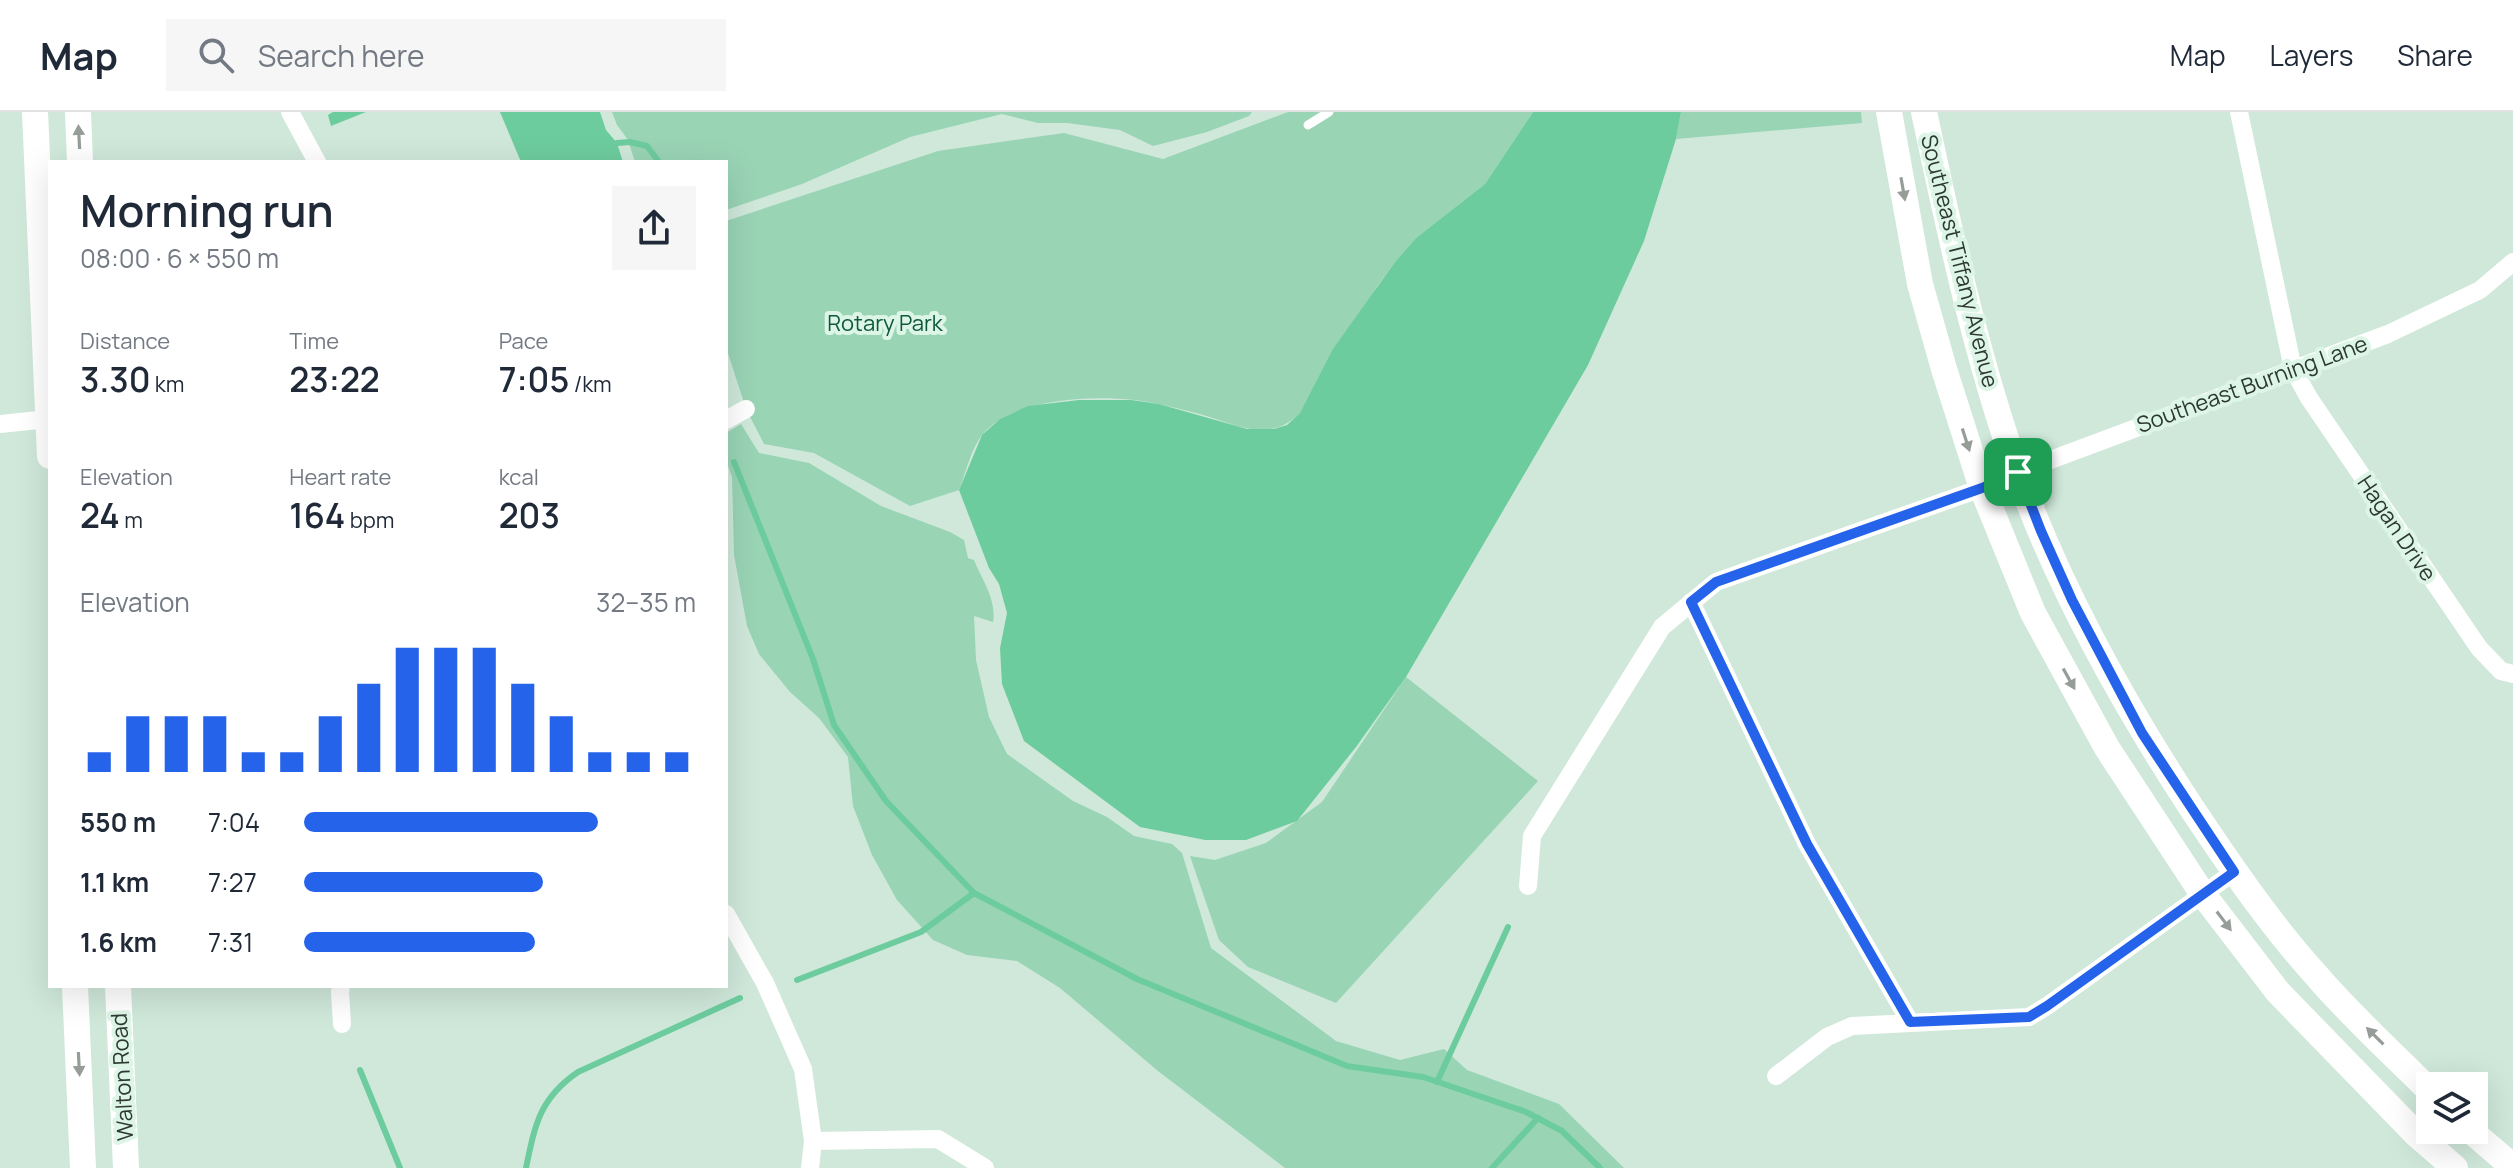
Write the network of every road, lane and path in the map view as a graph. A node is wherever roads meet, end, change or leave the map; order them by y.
1 (35, 112) edge
2 (78, 112) edge
3 (290, 112) edge
4 (1329, 112) edge
5 (1889, 112) edge
6 (1924, 112) edge
7 (2239, 112) edge
8 (1308, 125) dead end
9 (80, 160) edge
10 (316, 160) edge
11 (2513, 262) edge
12 (2293, 369) junction
13 (746, 409) dead end
14 (48, 419) edge
15 (728, 419) edge
16 (0, 424) edge
17 (2018, 472) junction
18 (1982, 488) junction
19 (1691, 602) junction
20 (2513, 674) edge
21 (2234, 872) junction
22 (1528, 886) dead end
23 (2202, 893) junction
24 (728, 918) edge
25 (75, 988) edge
26 (118, 988) edge
27 (341, 988) edge
28 (1910, 1022) junction
29 (342, 1024) dead end
30 (1776, 1076) dead end
31 (2416, 1077) edge
32 (813, 1141) junction
33 (2486, 1144) edge
34 (2513, 1167) edge
35 (83, 1168) edge
36 (126, 1168) edge
37 (810, 1168) edge
38 (985, 1168) edge
39 (2455, 1168) edge

1 - 14 street
9 -> 2 street
3 - 10 street
4 - 8 lane
5 -> 18 street, Southeast Tiffany Avenue
6 - 17 street, Southeast Tiffany Avenue
7 - 12 street, Hagan Drive
11 - 12 street, Southeast Burning Lane
12 - 17 street, Southeast Burning Lane
12 - 20 street, Hagan Drive
13 - 15 street
14 - 16 street
17 - 18 street, Southeast Burning Lane
17 - 21 street, Southeast Tiffany Avenue
18 - 19 street, Southeast Burning Lane
18 -> 23 street, Southeast Tiffany Avenue
19 - 22 street, Southeast Burning Lane
19 - 28 street
21 - 23 street
31 -> 21 street, Southeast Tiffany Avenue
23 - 28 street
23 -> 39 street, Southeast Tiffany Avenue
24 - 32 street
25 -> 35 street, Walton Road
26 - 36 street, Walton Road
27 - 29 street
28 - 30 street
32 - 37 street
32 - 38 street
33 - 34 street

